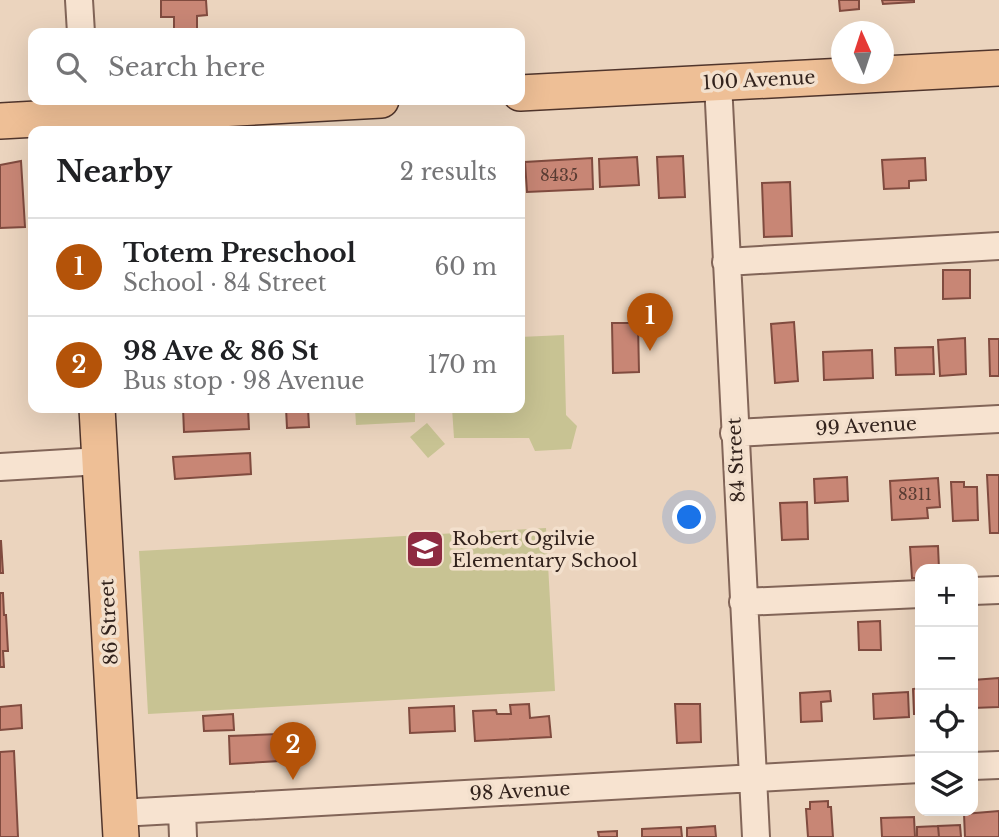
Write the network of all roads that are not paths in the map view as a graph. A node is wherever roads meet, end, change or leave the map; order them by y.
1 (79, 0) edge
2 (81, 28) edge
3 (999, 68) edge
4 (718, 83) junction
5 (525, 93) edge
6 (288, 105) edge
7 (85, 116) edge
8 (0, 121) edge
9 (999, 246) edge
10 (726, 262) junction
11 (97, 413) edge
12 (999, 419) edge
13 (734, 433) junction
14 (100, 461) junction
15 (0, 467) edge
16 (999, 590) edge
17 (978, 591) edge
18 (915, 594) edge
19 (743, 602) junction
20 (999, 765) edge
21 (978, 766) edge
22 (915, 769) edge
23 (752, 778) junction
24 (182, 810) junction
25 (120, 825) edge
26 (183, 837) edge
27 (756, 837) edge

1 - 2 street
3 - 4 main road, 100 Avenue
4 - 5 main road, 100 Avenue
4 - 10 street, 84 Street
6 - 7 main road
7 - 8 main road
9 - 10 street
10 - 13 street, 84 Street
11 - 14 main road, 86 Street
12 - 13 street, 99 Avenue
13 - 19 street, 84 Street
14 - 15 street
14 - 25 main road, 86 Street
16 - 17 street
18 - 19 street
19 - 23 street, 84 Street
20 - 21 street
22 - 23 street, 98 Avenue
23 - 24 street, 98 Avenue
23 - 27 street, 84 Street
24 - 25 street, 98 Avenue
24 - 26 street

